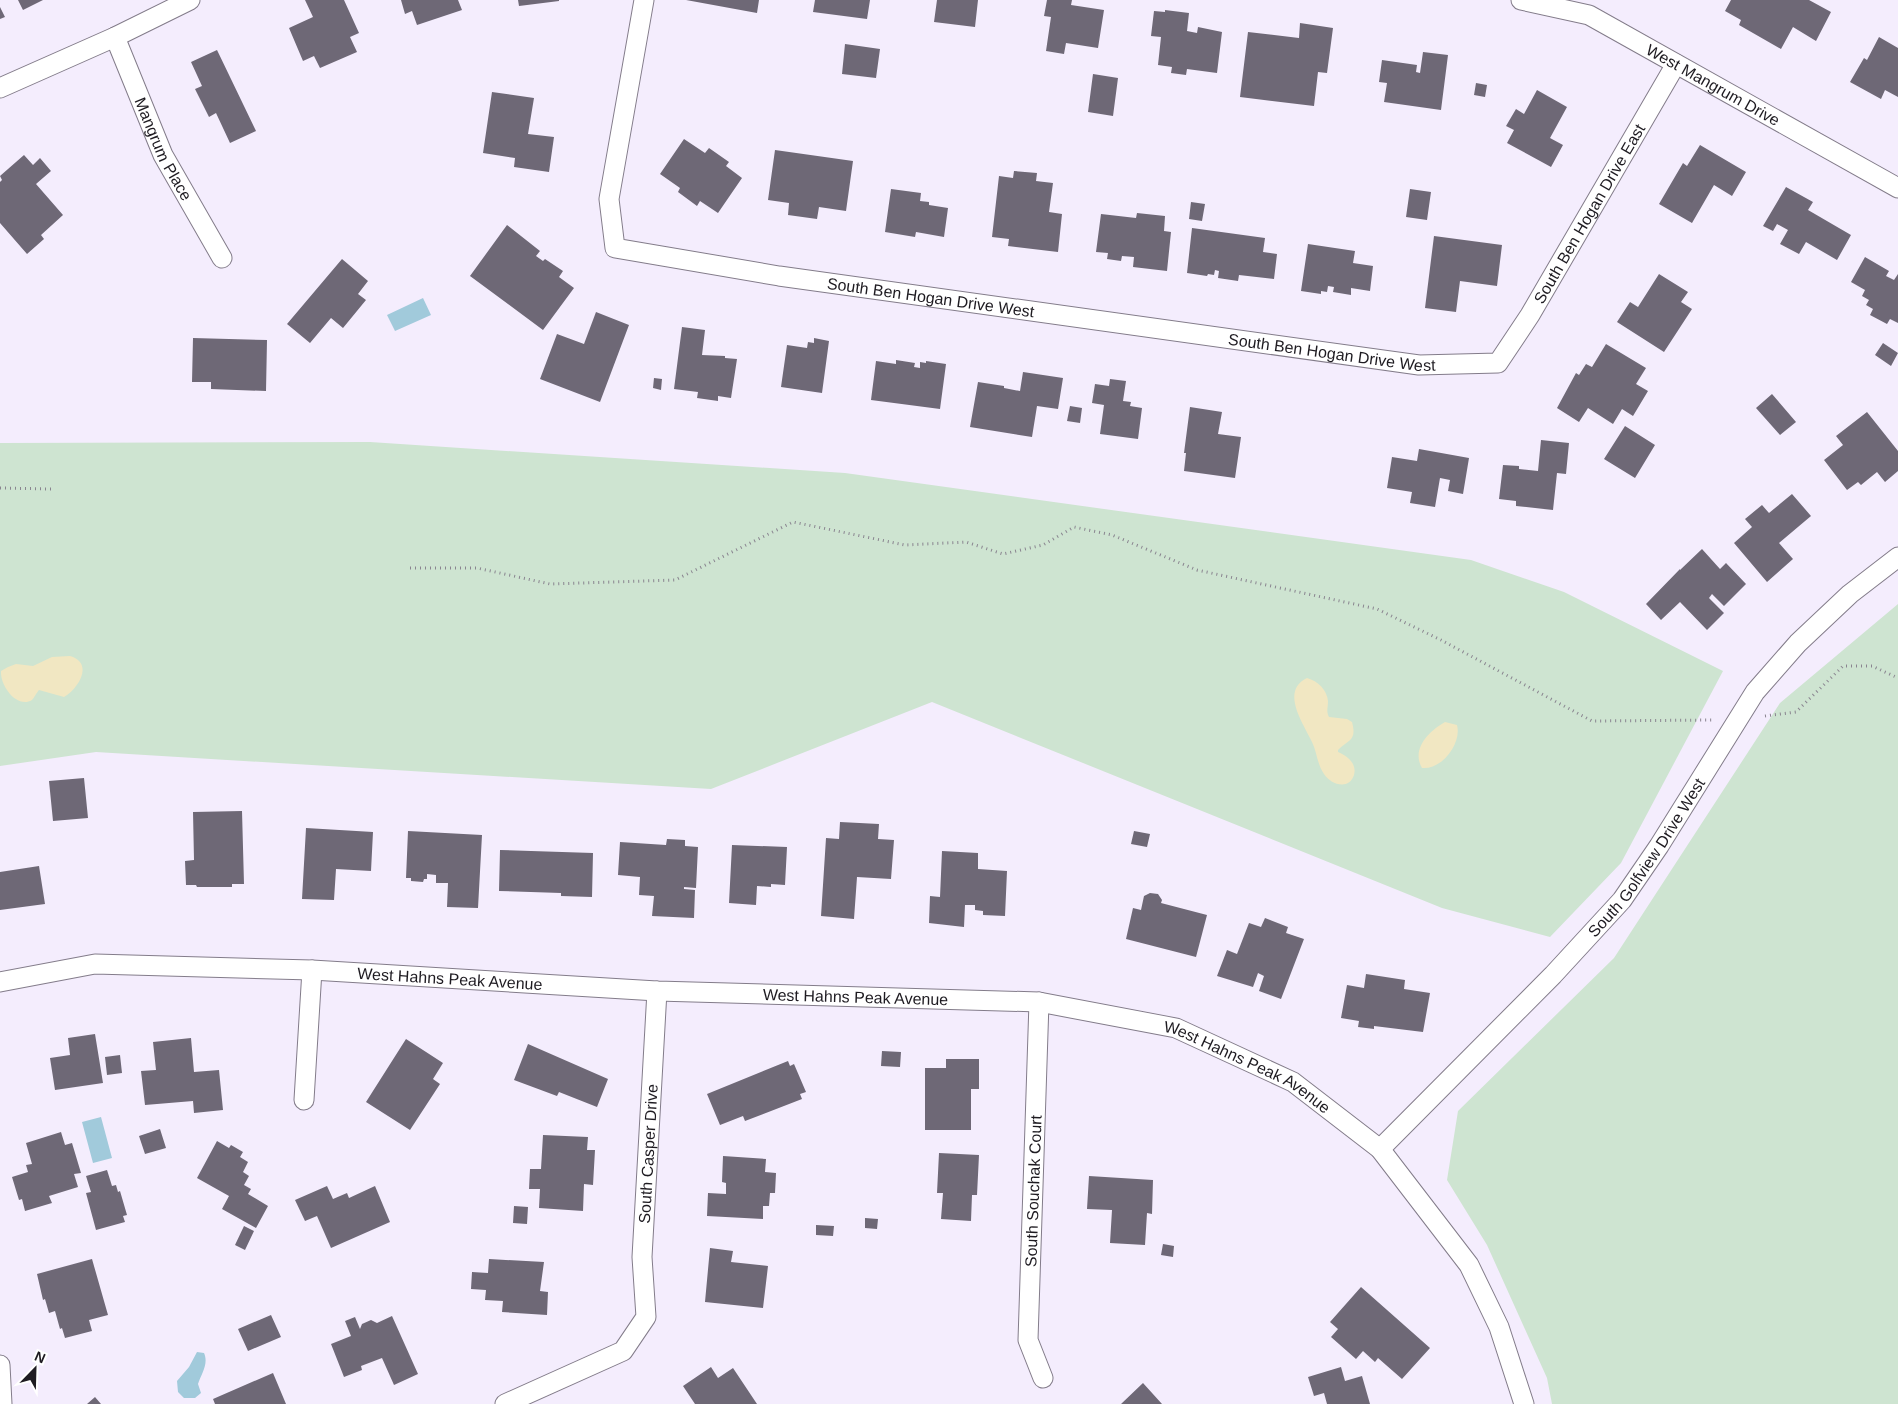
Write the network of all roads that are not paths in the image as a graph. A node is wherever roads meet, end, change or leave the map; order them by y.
1 (190, 0) edge
2 (644, 0) edge
3 (1521, 0) edge
4 (115, 37) junction
5 (1676, 64) junction
6 (0, 88) edge
7 (1898, 188) edge
8 (222, 258) dead end
9 (1498, 364) joint
10 (1898, 557) edge
11 (312, 970) junction
12 (0, 982) edge
13 (657, 991) junction
14 (1039, 1002) junction
15 (304, 1100) dead end
16 (1380, 1149) junction
17 (0, 1365) edge
18 (1043, 1378) dead end
19 (2, 1404) edge
20 (505, 1404) edge
21 (1524, 1404) edge

1 - 4 street
2 - 9 street, South Ben Hogan Drive West
3 - 5 street, West Mangrum Drive
4 - 6 street
4 - 8 street, Mangrum Place
5 - 7 street, West Mangrum Drive
5 - 9 street, South Ben Hogan Drive East
10 - 16 street, South Golfview Drive West
11 - 12 street, West Hahns Peak Avenue
11 - 13 street, West Hahns Peak Avenue
11 - 15 street
13 - 14 street, West Hahns Peak Avenue
13 - 20 street, South Casper Drive
14 - 16 street, West Hahns Peak Avenue
14 - 18 street, South Souchak Court
16 - 21 street, West Hahns Peak Avenue
17 - 19 street

